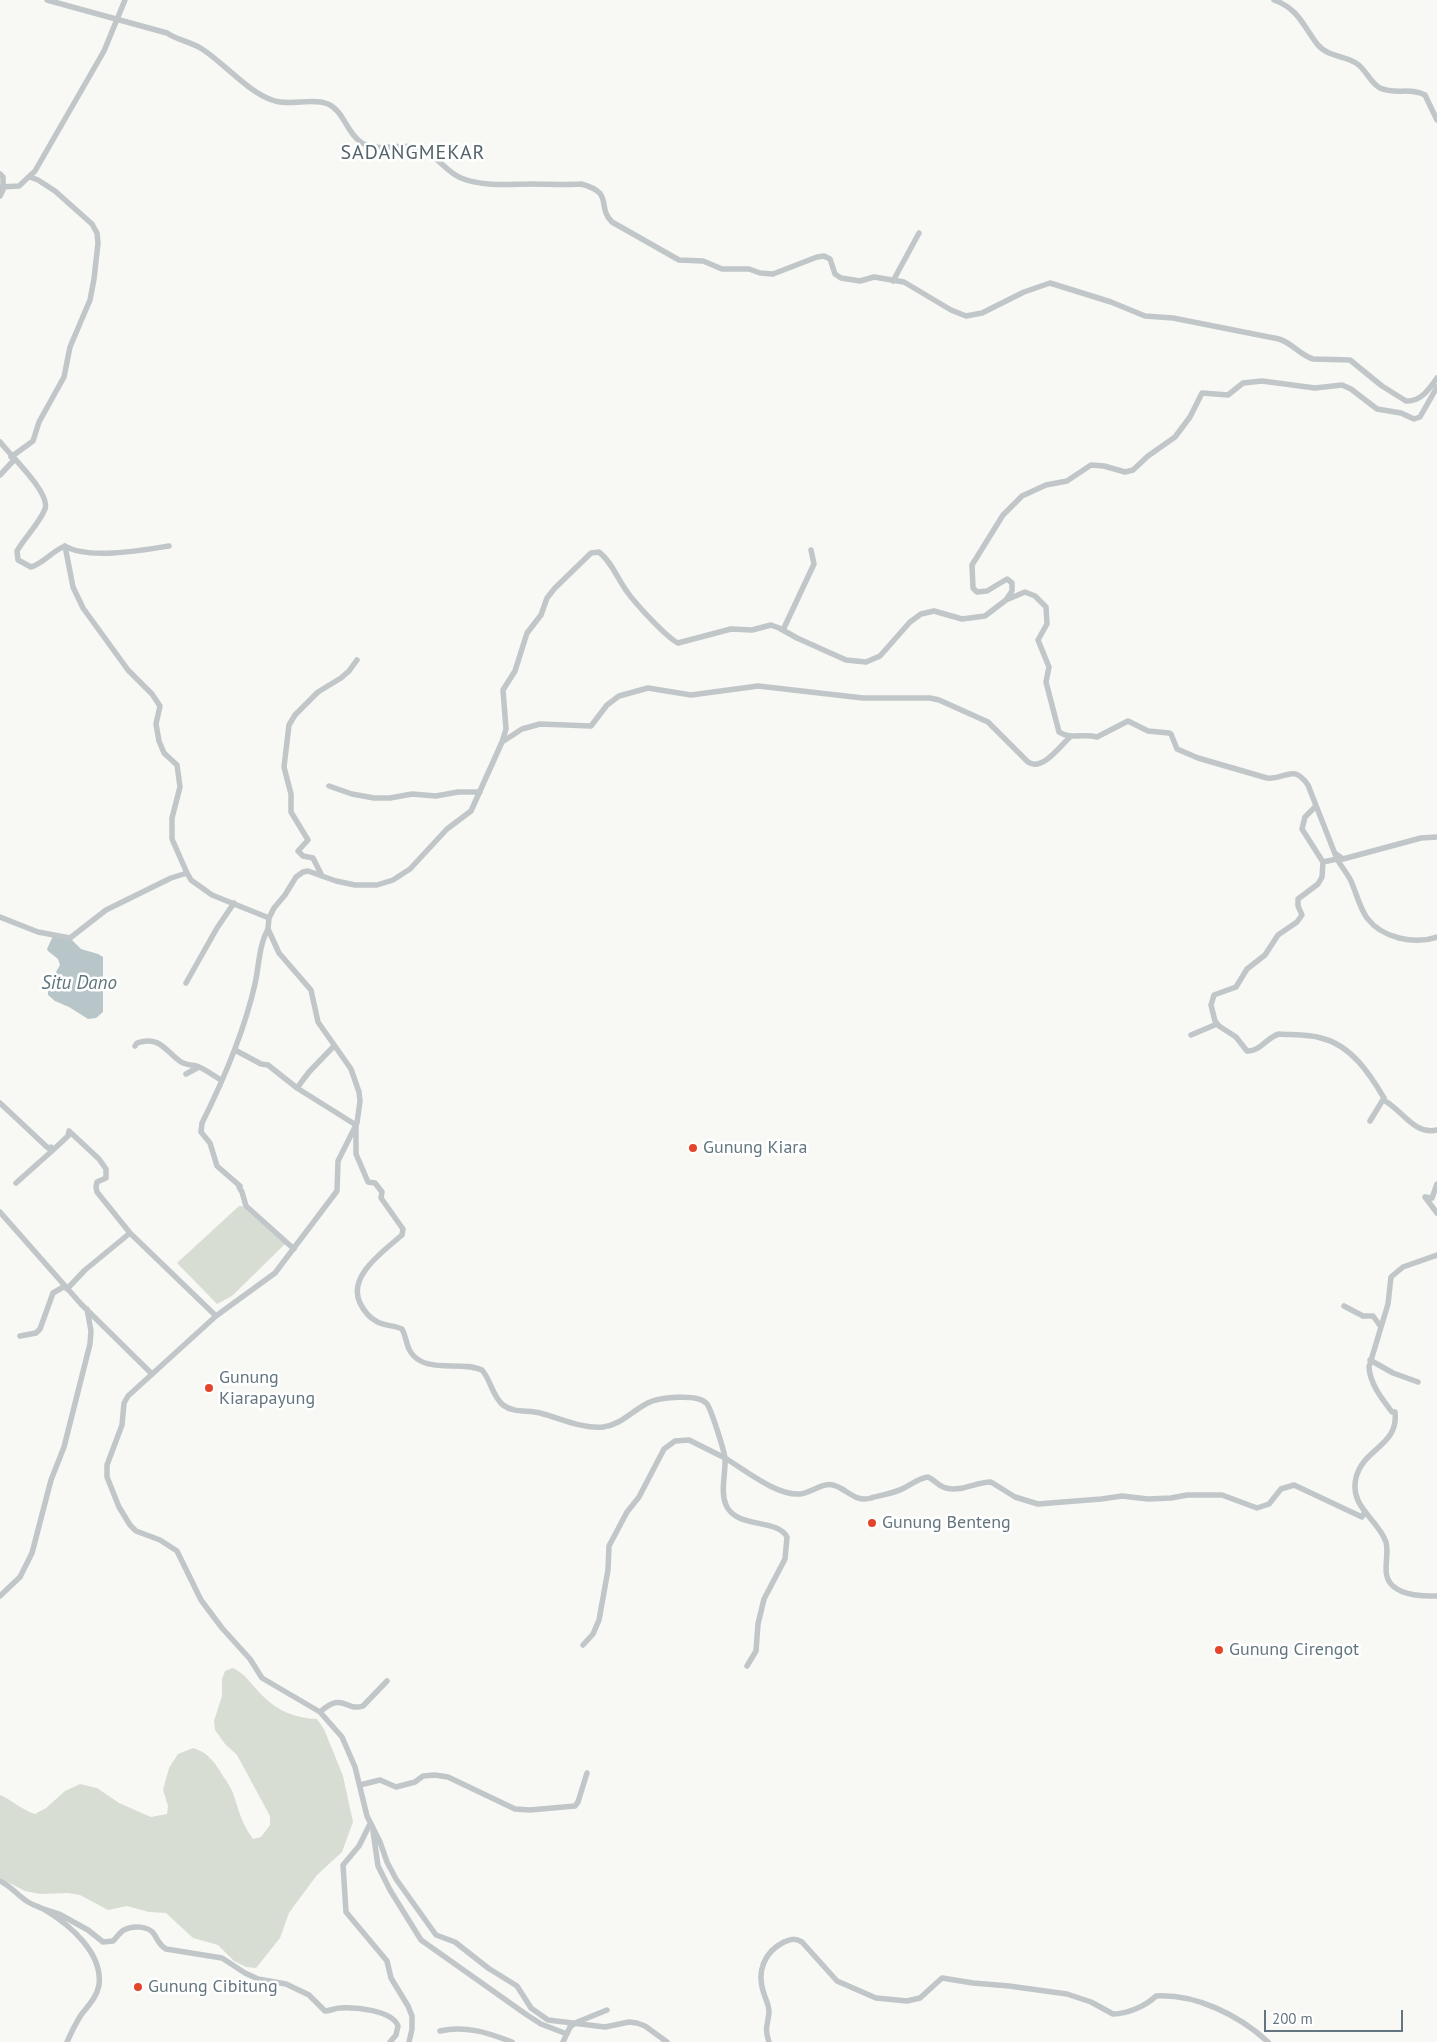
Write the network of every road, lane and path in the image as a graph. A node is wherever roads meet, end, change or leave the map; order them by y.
1 (47, 0) edge
2 (125, 0) edge
3 (1274, 0) edge
4 (117, 20) junction
5 (1437, 120) edge
6 (0, 174) edge
7 (30, 177) junction
8 (1, 187) edge
9 (0, 196) edge
10 (919, 234) dead end
11 (893, 282) junction
12 (1437, 378) edge
13 (1437, 387) edge
14 (0, 442) edge
15 (13, 458) junction
16 (0, 475) edge
17 (65, 546) junction
18 (169, 546) dead end
19 (811, 550) dead end
20 (1006, 600) junction
21 (783, 630) junction
22 (357, 660) dead end
23 (1070, 737) junction
24 (502, 742) junction
25 (329, 786) dead end
26 (480, 792) junction
27 (1316, 806) junction
28 (1437, 837) edge
29 (1330, 843) junction
30 (1337, 859) junction
31 (1323, 862) junction
32 (187, 873) junction
33 (322, 876) junction
34 (234, 903) junction
35 (0, 917) edge
36 (269, 918) junction
37 (268, 929) junction
38 (1437, 937) edge
39 (186, 983) dead end
40 (1217, 1024) junction
41 (1191, 1035) dead end
42 (135, 1046) dead end
43 (334, 1046) junction
44 (236, 1050) junction
45 (199, 1068) junction
46 (186, 1074) dead end
47 (221, 1080) junction
48 (297, 1088) junction
49 (1384, 1098) junction
50 (0, 1103) edge
51 (1370, 1121) dead end
52 (356, 1125) junction
53 (1437, 1130) edge
54 (54, 1150) junction
55 (16, 1183) dead end
56 (1437, 1184) edge
57 (0, 1212) edge
58 (1437, 1213) edge
59 (130, 1233) junction
60 (294, 1249) junction
61 (1437, 1255) edge
62 (66, 1288) junction
63 (1344, 1306) dead end
64 (87, 1309) junction
65 (216, 1316) junction
66 (1381, 1327) junction
67 (20, 1336) dead end
68 (1370, 1360) junction
69 (152, 1374) junction
70 (1418, 1382) dead end
71 (725, 1458) junction
72 (1364, 1512) junction
73 (0, 1596) edge
74 (1437, 1596) edge
75 (583, 1646) dead end
76 (747, 1666) dead end
77 (387, 1680) dead end
78 (320, 1712) junction
79 (587, 1773) dead end
80 (360, 1785) junction
81 (372, 1826) junction
82 (0, 1882) edge
83 (44, 1909) junction
84 (607, 2010) dead end
85 (575, 2023) junction
86 (440, 2031) dead end
87 (567, 2034) junction
88 (67, 2042) edge
89 (390, 2042) edge
90 (409, 2042) edge
91 (512, 2042) edge
92 (563, 2042) edge
93 (667, 2042) edge
94 (769, 2042) edge
95 (1268, 2042) edge

1 - 4 street
2 - 4 street
3 - 5 street
4 - 7 street
4 - 11 street
6 - 8 street
7 - 8 street
7 - 15 street
8 - 9 street
10 - 11 street
11 - 12 street
13 - 20 street
14 - 15 street
15 - 16 street
15 - 17 street
17 - 18 street
17 - 32 street
19 - 21 street
20 - 21 street
20 - 23 street
21 - 24 street
22 - 33 street
23 - 24 street
23 - 27 street
24 - 26 street
25 - 26 street
26 - 33 street
27 - 29 street
27 - 31 street
28 - 29 street
29 - 30 street
30 - 31 street
30 - 38 street
31 - 40 street
32 - 34 street
32 - 35 street
33 - 36 street
34 - 36 street
34 - 39 street
36 - 37 street
37 - 43 street
37 - 44 street
40 - 41 street
40 - 49 street
42 - 45 street
43 - 48 street
43 - 52 street
44 - 47 street
44 - 48 street
45 - 46 street
45 - 47 street
47 - 60 street
48 - 52 street
49 - 51 street
49 - 53 street
50 - 54 street
52 - 60 street
52 - 71 street
54 - 55 street
54 - 59 street
56 - 58 street
57 - 62 street
59 - 62 street
59 - 65 street
60 - 65 street
61 - 66 street
62 - 64 street
62 - 67 street
63 - 66 street
64 - 69 street
64 - 73 street
65 - 69 street
66 - 68 street
68 - 70 street
68 - 72 street
69 - 78 street
71 - 72 street
71 - 75 street
71 - 76 street
72 - 74 street
77 - 78 street
78 - 80 street
79 - 80 street
80 - 81 street
81 - 85 street
81 - 87 street
81 - 90 street
82 - 83 street
83 - 88 street
83 - 89 street
84 - 85 street
85 - 87 street
85 - 93 street
86 - 91 street
87 - 92 street
94 - 95 street

